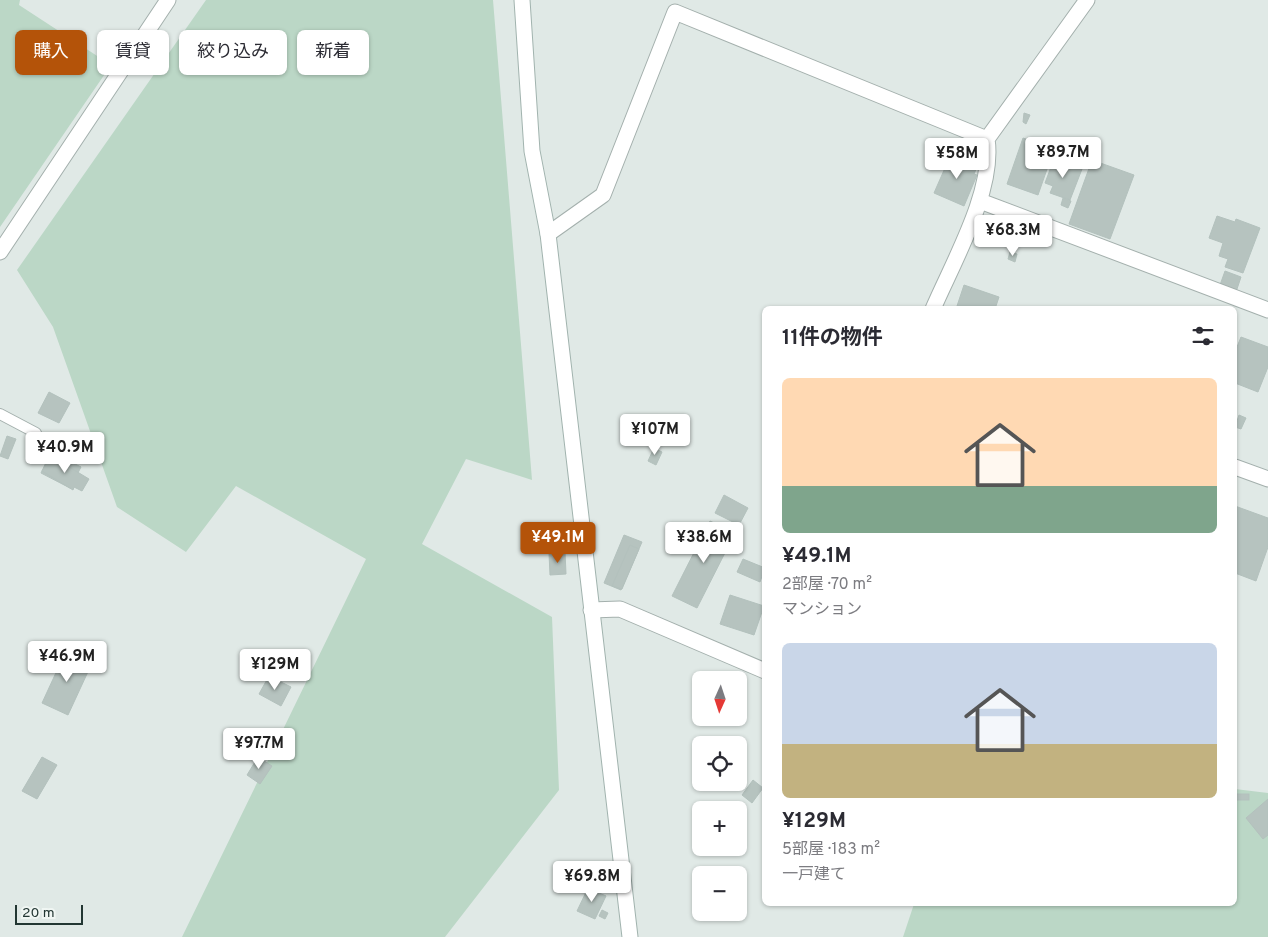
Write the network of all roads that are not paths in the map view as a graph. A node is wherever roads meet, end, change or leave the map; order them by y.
1 (168, 0) edge
2 (522, 0) edge
3 (1087, 0) edge
4 (987, 139) junction
5 (980, 202) junction
6 (548, 234) junction
7 (0, 252) edge
8 (934, 306) edge
9 (1268, 310) edge
10 (0, 414) edge
11 (36, 433) dead end
12 (1237, 468) edge
13 (1268, 479) edge
14 (591, 610) junction
15 (762, 670) edge
16 (630, 937) edge

1 - 7 street
2 - 6 street
3 - 4 street
4 - 5 street
4 - 6 street
5 - 8 street
5 - 9 street
6 - 14 street
10 - 11 lane
12 - 13 street
14 - 15 street
14 - 16 street

